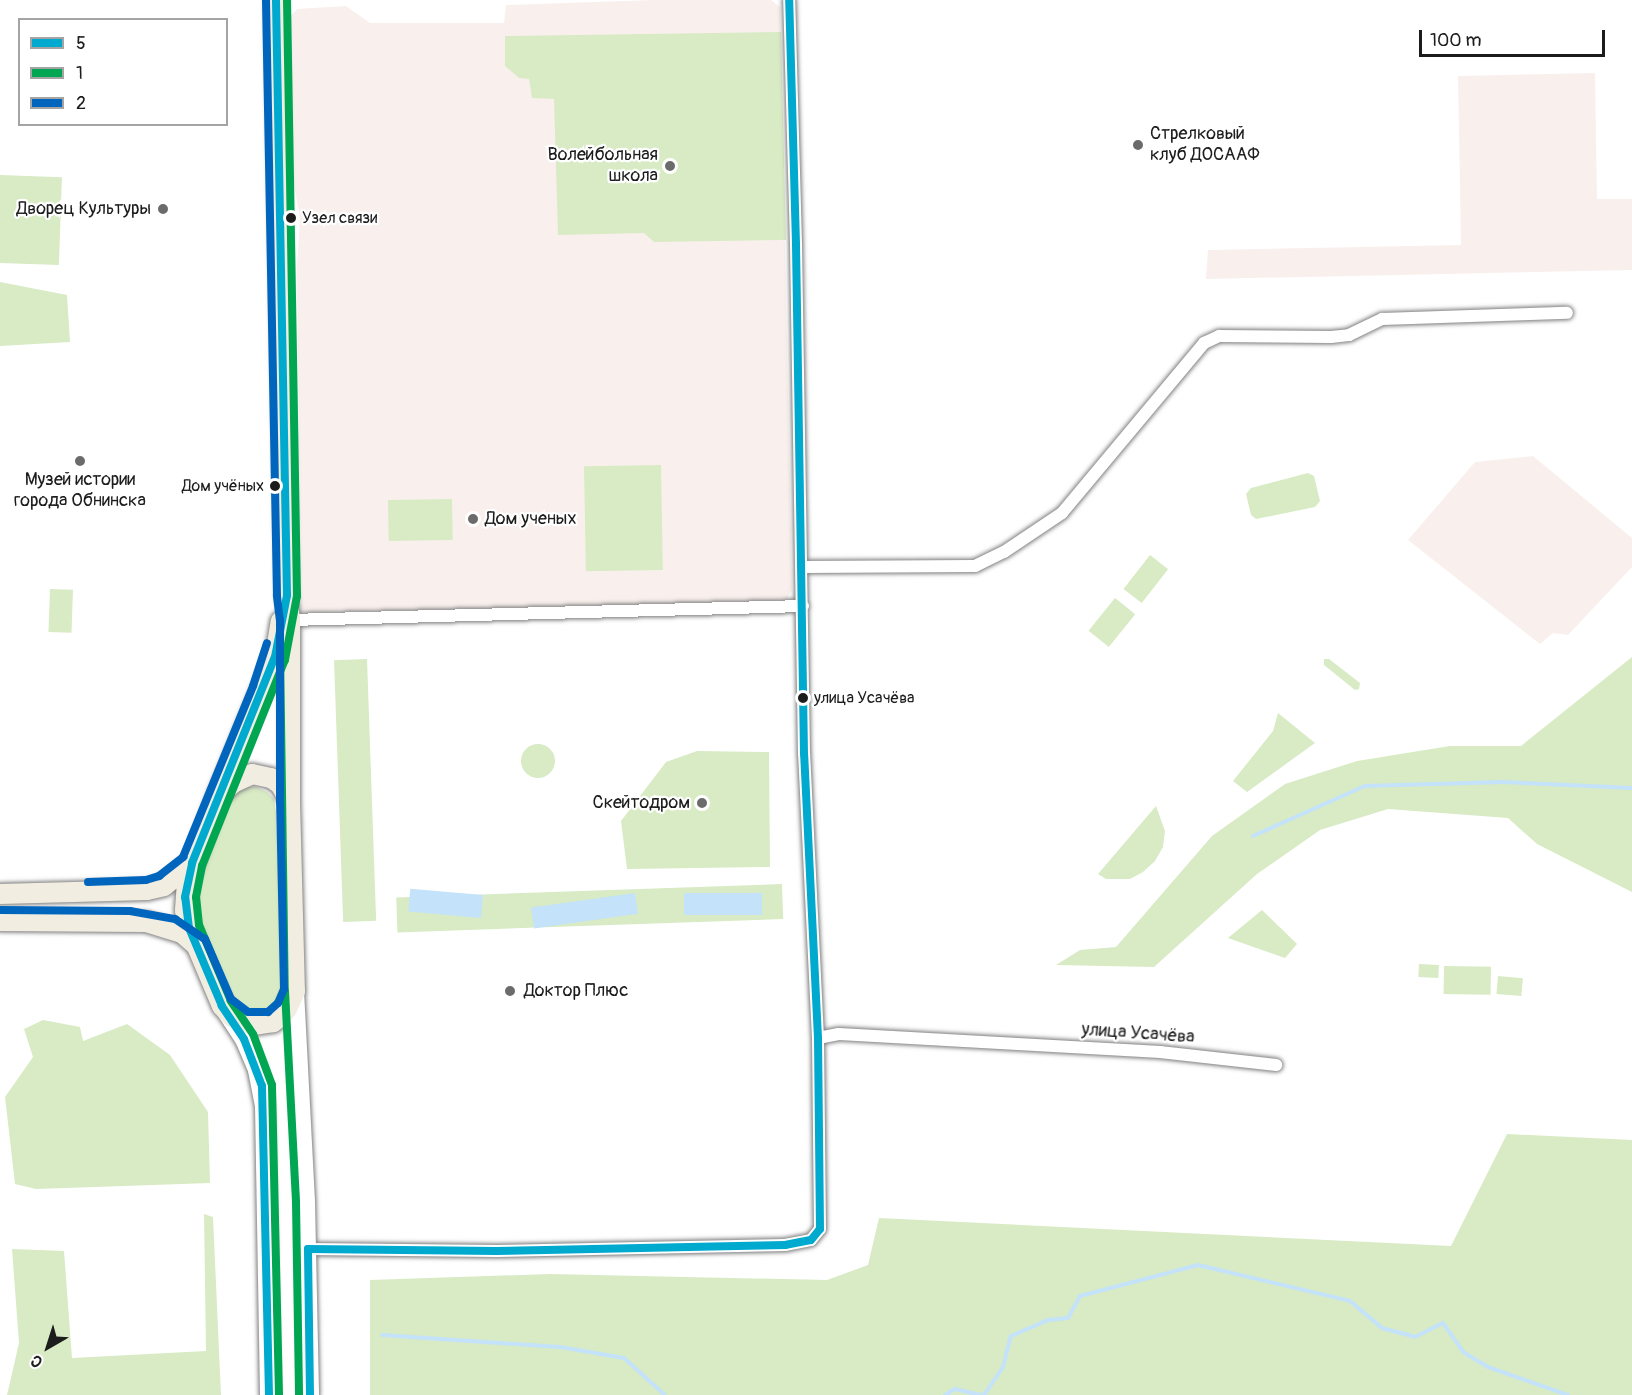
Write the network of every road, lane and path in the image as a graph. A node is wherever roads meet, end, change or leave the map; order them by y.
1 (276, 0) edge
2 (789, 0) edge
3 (1567, 313) dead end
4 (802, 567) junction
5 (287, 595) junction
6 (802, 606) junction
7 (290, 620) junction
8 (217, 798) junction
9 (290, 802) junction
10 (192, 863) junction
11 (130, 890) junction
12 (0, 894) edge
13 (0, 921) edge
14 (129, 921) junction
15 (197, 946) junction
16 (295, 991) junction
17 (222, 1006) junction
18 (818, 1038) junction
19 (1276, 1065) dead end
20 (308, 1249) junction
21 (269, 1395) edge
22 (310, 1395) edge

1 - 5 main road
2 - 4 street
3 - 4 street
4 - 6 street
5 - 7 main road
5 - 8 main road
6 - 7 street
6 - 18 street
7 - 9 main road
8 - 9 main road
8 - 10 main road
9 - 16 main road
10 - 11 main road
10 - 15 main road
11 - 12 main road
11 - 14 main road
13 - 14 main road
14 - 15 main road
15 - 17 main road
16 - 17 main road
16 - 20 main road
17 - 21 main road
18 - 19 street, улица Усачёва
18 - 20 street
20 - 22 main road

